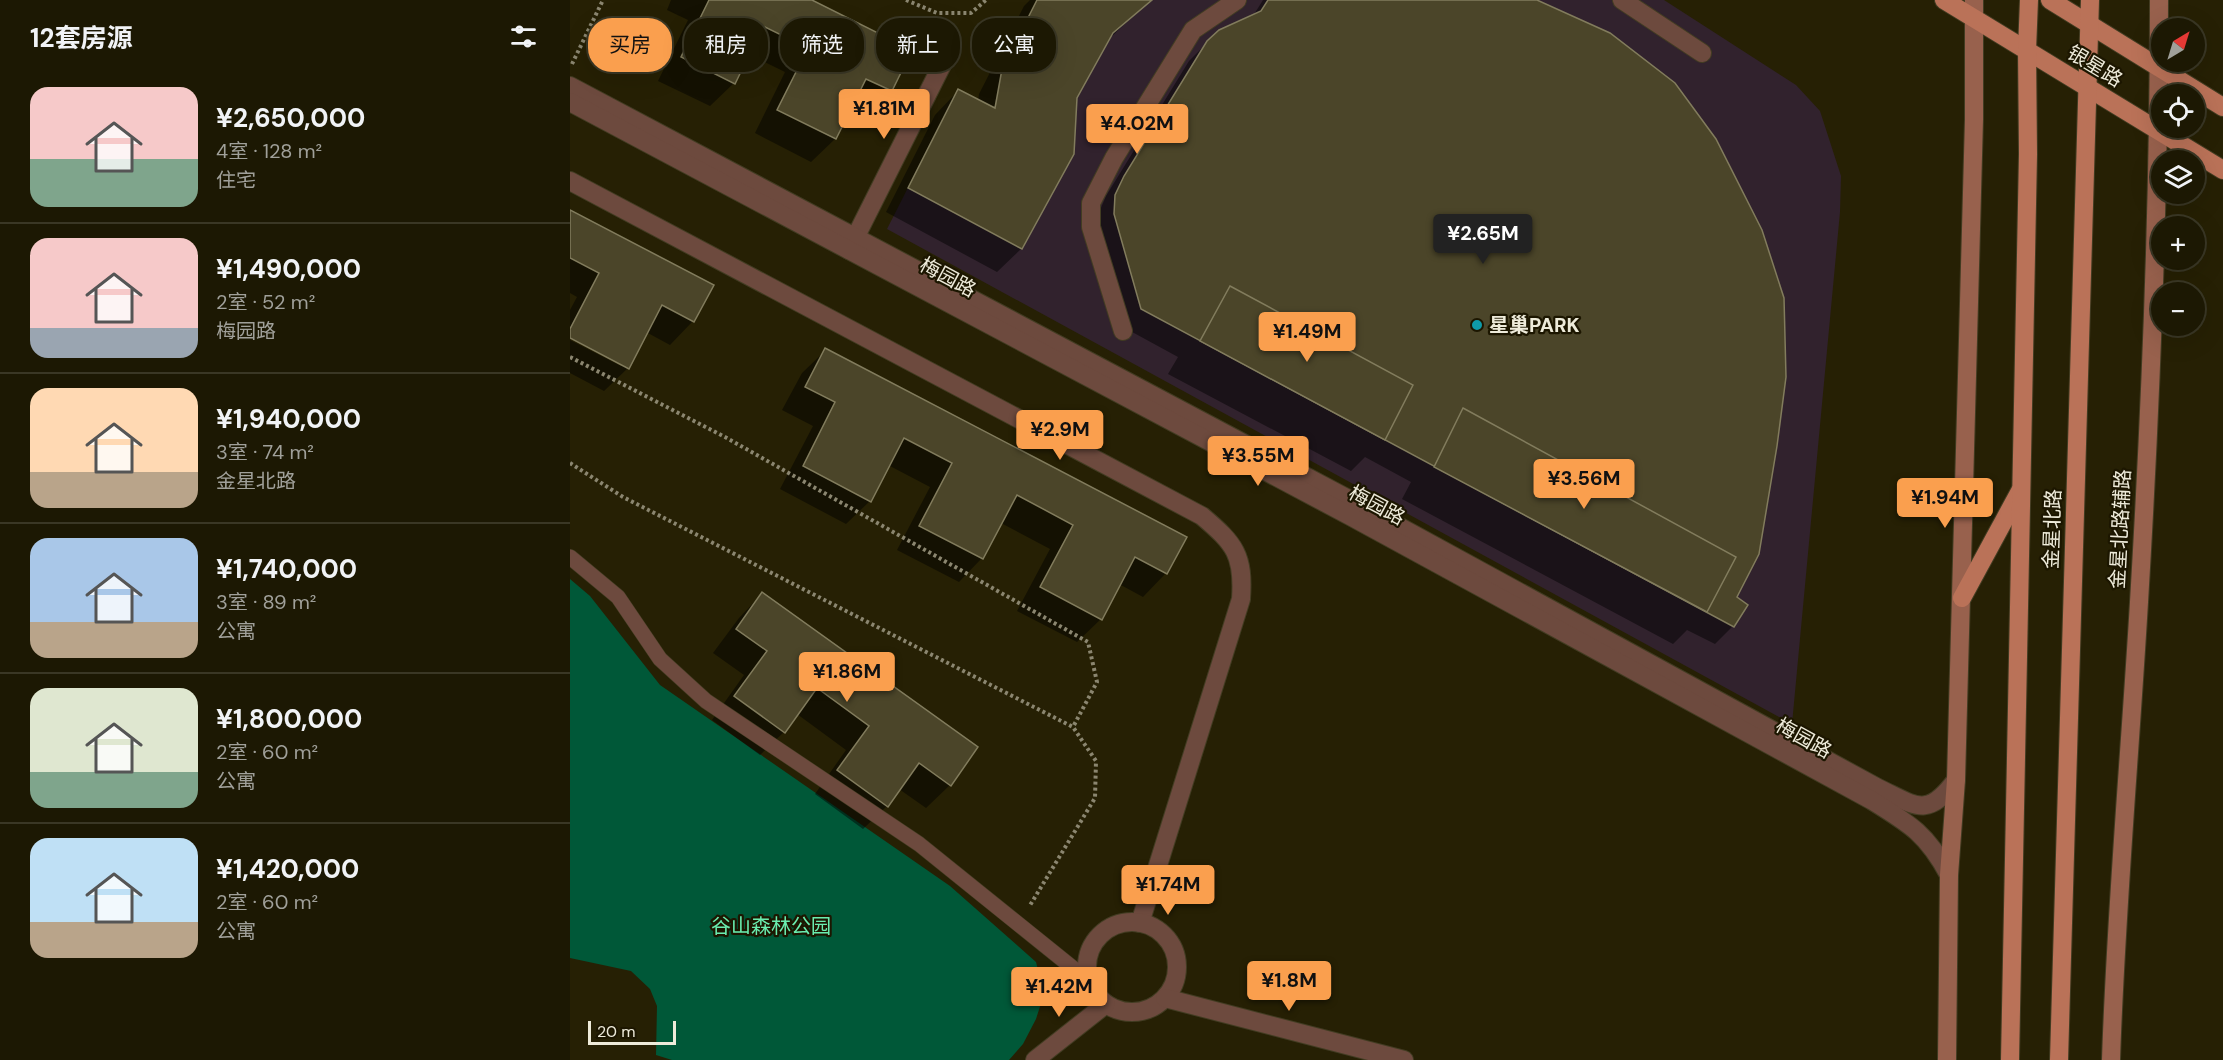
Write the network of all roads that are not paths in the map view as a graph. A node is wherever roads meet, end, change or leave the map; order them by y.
1 (1237, 0) edge
2 (1622, 0) edge
3 (1944, 0) edge
4 (2029, 0) edge
5 (2050, 0) edge
6 (2090, 0) edge
7 (2159, 0) edge
8 (1973, 9) edge
9 (2159, 18) edge
10 (2089, 23) junction
11 (2027, 50) junction
12 (1702, 53) dead end
13 (2151, 62) edge
14 (939, 72) edge
15 (2167, 72) edge
16 (570, 86) edge
17 (2088, 87) junction
18 (570, 102) edge
19 (2223, 107) edge
20 (2151, 126) edge
21 (2158, 138) edge
22 (2171, 138) edge
23 (2223, 170) edge
24 (570, 182) edge
25 (853, 244) junction
26 (1123, 331) dead end
27 (2022, 487) junction
28 (570, 557) edge
29 (1962, 598) junction
30 (1956, 780) junction
31 (1949, 875) junction
32 (1140, 923) junction
33 (1089, 981) junction
34 (1165, 998) junction
35 (1106, 1004) junction
36 (1035, 1060) edge
37 (1404, 1060) edge
38 (1947, 1060) edge
39 (2010, 1060) edge
40 (2059, 1060) edge
41 (2111, 1060) edge

1 - 26 street
2 - 12 street
3 - 8 main road, 银星路
4 - 11 main road, 金星北路
5 - 10 main road, 银星路
6 - 10 main road, 金星北路
7 - 9 main road, 金星北路辅路
8 - 11 main road, 银星路
8 - 29 main road
10 - 13 main road, 银星路
10 - 17 main road, 金星北路
11 - 17 main road, 银星路
11 - 27 main road, 金星北路
14 - 25 street
15 - 19 main road, 银星路
16 - 25 street, 梅园路
17 - 20 main road, 银星路
17 - 40 main road, 金星北路
18 - 25 street, 梅园路
21 - 41 main road, 金星北路辅路
22 - 23 main road, 银星路
24 - 32 street
25 - 30 street, 梅园路
25 - 31 street, 梅园路
27 - 29 main road
27 - 39 main road, 金星北路
28 - 33 lane
29 - 30 main road
30 - 31 main road
31 - 38 main road
32 - 33 street
32 - 34 street
33 - 35 street
34 - 35 street
34 - 37 street
35 - 36 street

